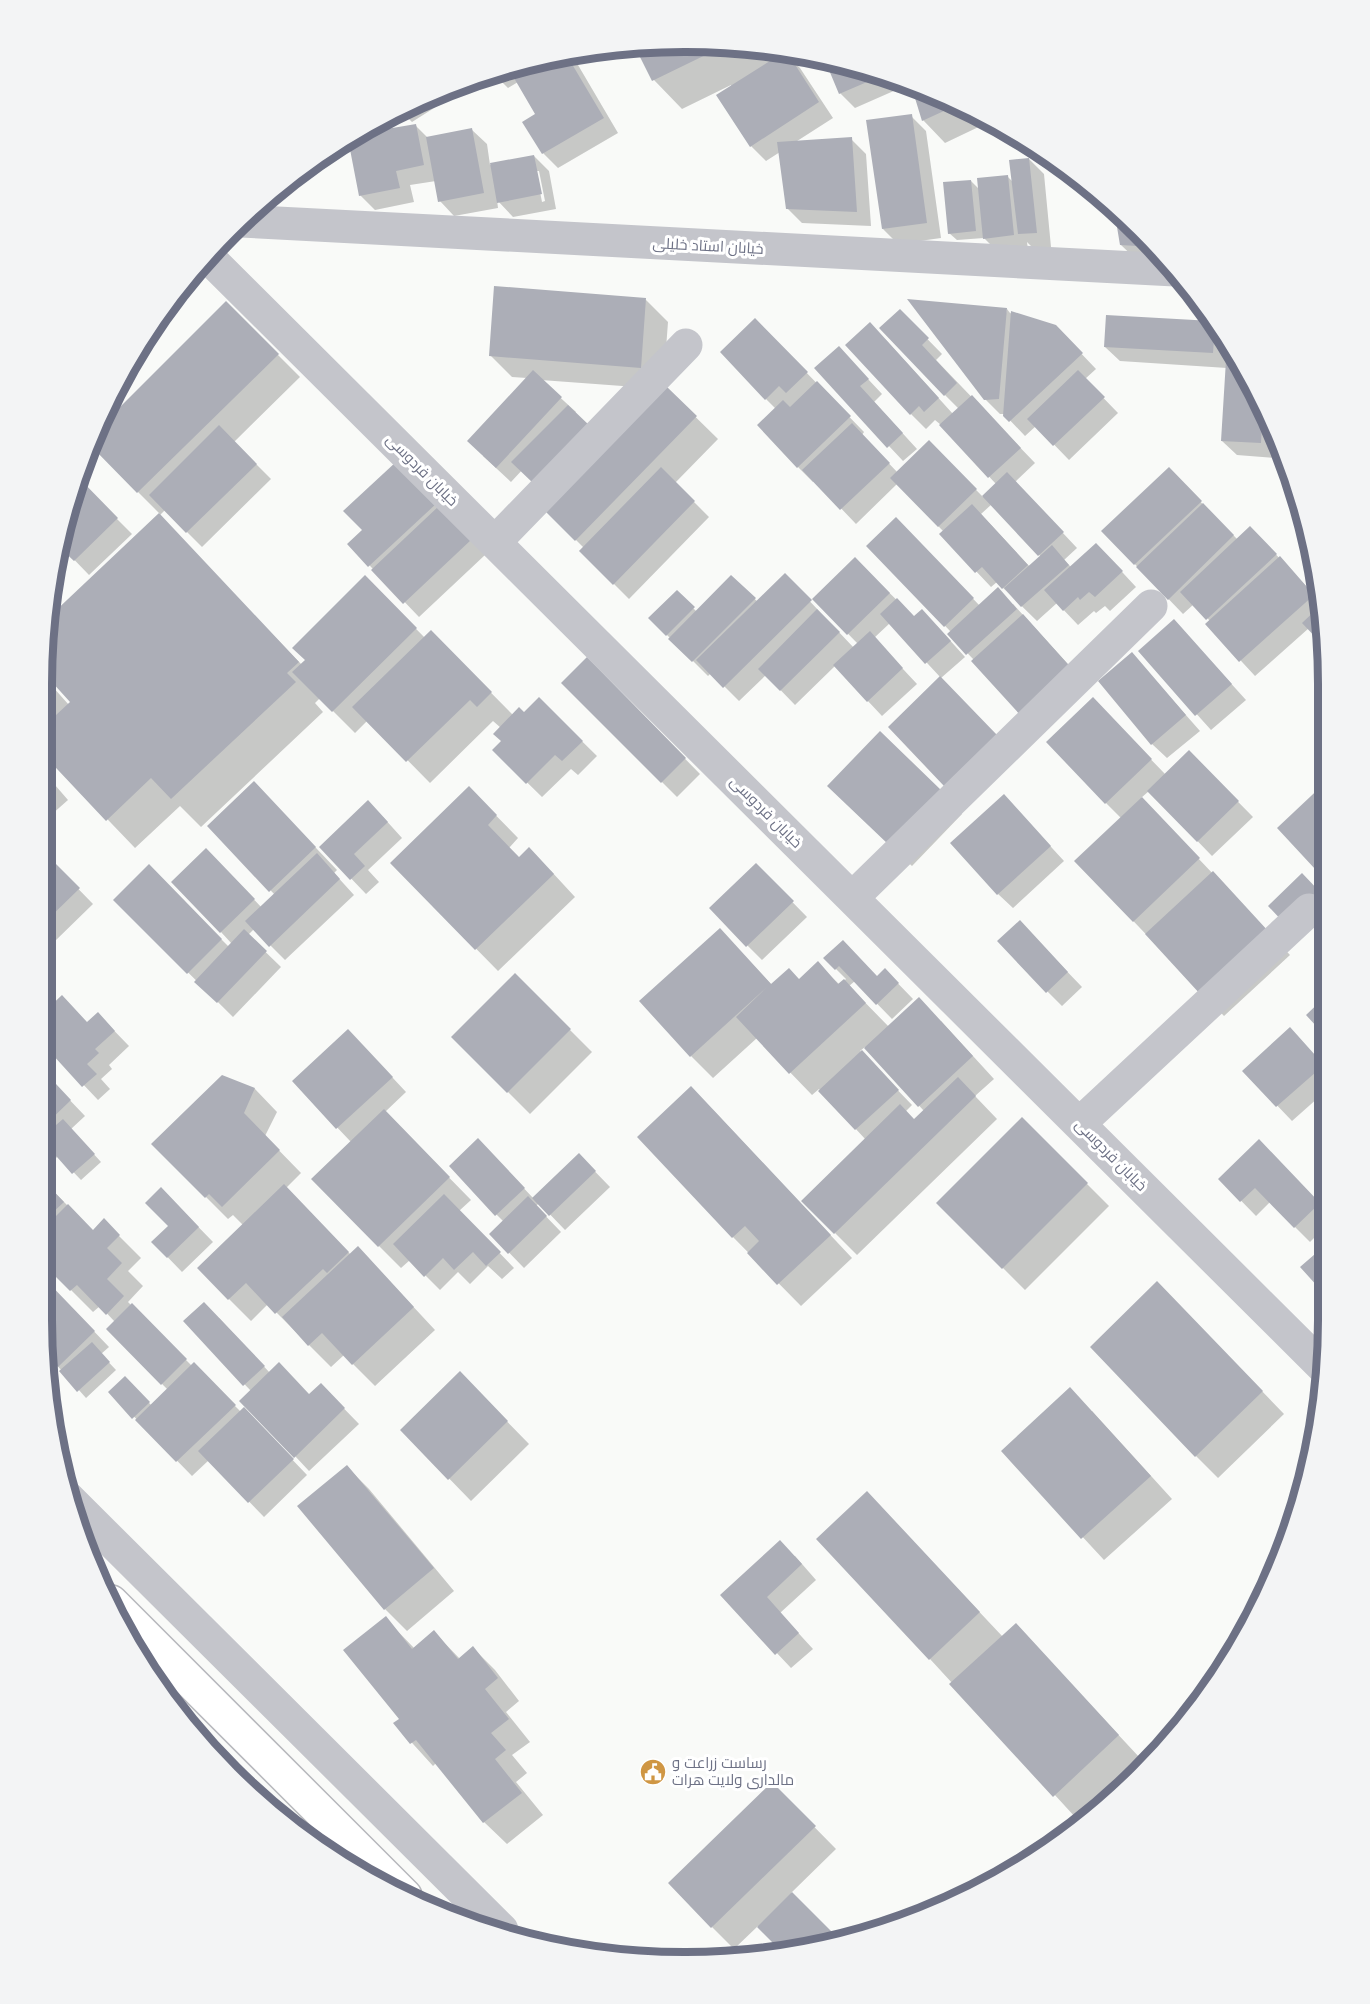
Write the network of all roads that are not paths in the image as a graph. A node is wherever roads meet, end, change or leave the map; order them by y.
1 (254, 223) edge
2 (214, 263) edge
3 (1162, 269) edge
4 (686, 345) dead end
5 (495, 542) junction
6 (1151, 606) dead end
7 (852, 898) junction
8 (1309, 910) dead end
9 (1079, 1124) junction
10 (1316, 1361) edge
11 (83, 1513) edge
12 (129, 1620) edge
13 (384, 1875) edge
14 (493, 1922) edge

1 - 3 street, خیابان استاد خلیلی
2 - 5 street, خیابان فردوسی
4 - 5 street
5 - 7 street, خیابان فردوسی
6 - 7 street
7 - 9 street, خیابان فردوسی
8 - 9 street
9 - 10 street, خیابان فردوسی
11 - 14 street
12 - 13 highway

